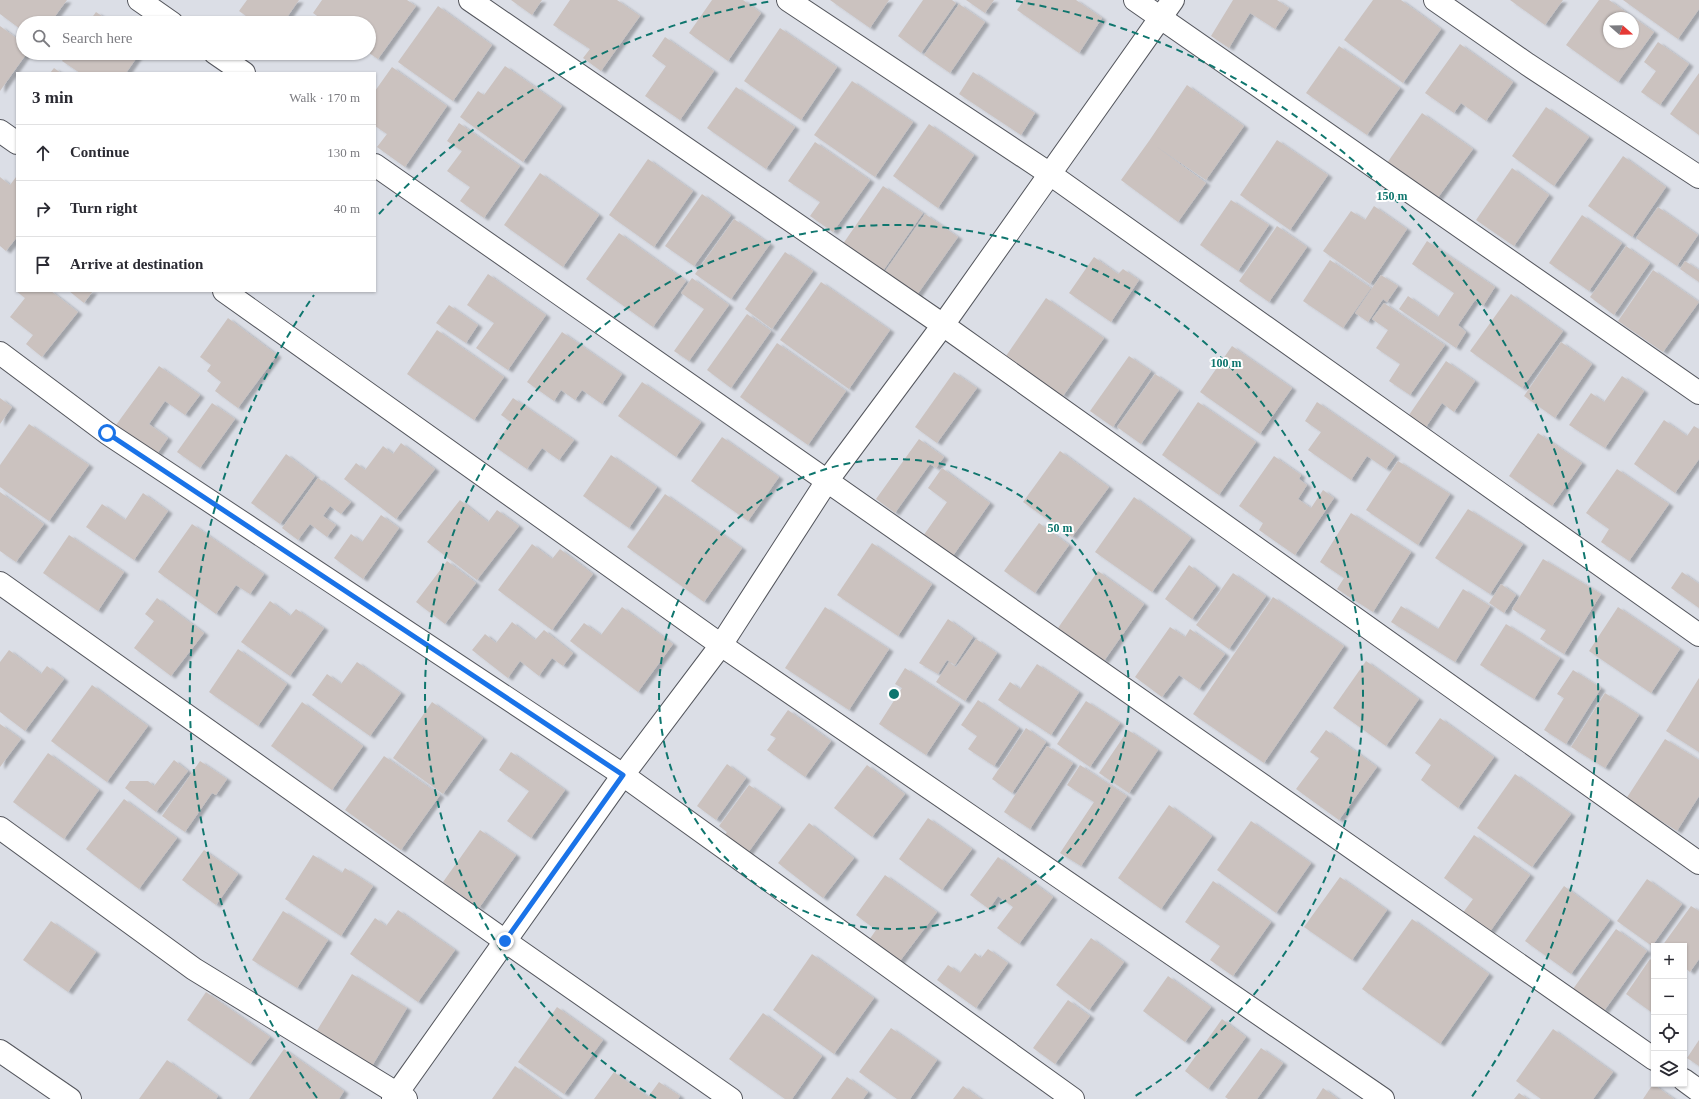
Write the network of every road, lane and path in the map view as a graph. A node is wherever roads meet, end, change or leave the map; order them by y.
1 (139, 0) edge
2 (470, 0) edge
3 (788, 0) edge
4 (1134, 0) edge
5 (1173, 0) edge
6 (1435, 0) edge
7 (162, 16) edge
8 (1161, 18) junction
9 (225, 60) edge
10 (243, 72) edge
11 (0, 131) edge
12 (16, 142) edge
13 (376, 166) edge
14 (1050, 174) junction
15 (1699, 177) edge
16 (225, 292) edge
17 (942, 325) junction
18 (0, 354) edge
19 (1699, 393) edge
20 (827, 480) junction
21 (0, 583) edge
22 (1699, 635) edge
23 (721, 645) junction
24 (623, 775) junction
25 (0, 828) edge
26 (1699, 863) edge
27 (505, 941) junction
28 (0, 1051) edge
29 (1651, 1057) edge
30 (1687, 1082) edge
31 (1699, 1090) edge
32 (399, 1097) edge
33 (70, 1099) edge
34 (731, 1099) edge
35 (1073, 1099) edge
36 (1383, 1099) edge

1 - 7 street
2 - 17 street
3 - 14 street
4 - 8 street
5 - 8 street
6 - 15 street
8 - 14 street
8 - 19 street
9 - 10 street
11 - 12 street
13 - 20 street
14 - 17 street
14 - 22 street
16 - 23 street
17 - 20 street
17 - 26 street
18 - 24 street
20 - 23 street
20 - 29 street
21 - 27 street
23 - 24 street
23 - 36 street
24 - 27 street
24 - 35 street
25 - 32 street
27 - 32 street
27 - 34 street
28 - 33 street
30 - 31 street

